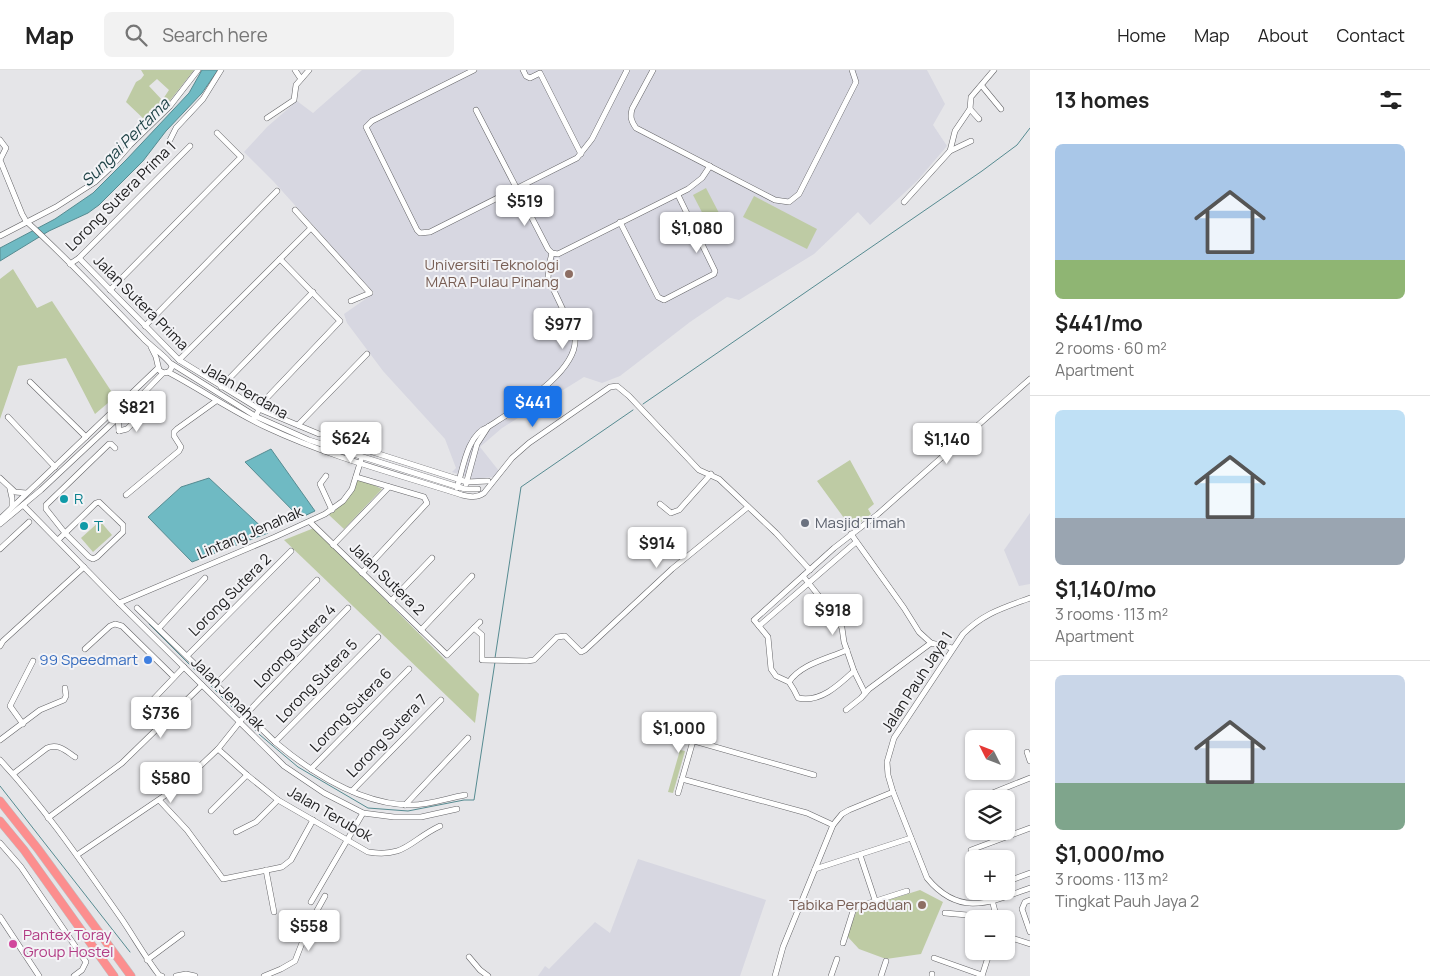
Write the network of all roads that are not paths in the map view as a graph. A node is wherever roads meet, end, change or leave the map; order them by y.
1 (198, 70) edge
2 (221, 70) edge
3 (294, 70) edge
4 (310, 70) edge
5 (474, 70) edge
6 (523, 70) edge
7 (627, 70) edge
8 (644, 70) edge
9 (852, 70) edge
10 (994, 70) edge
11 (652, 72) edge
12 (302, 79) junction
13 (982, 86) junction
14 (970, 109) junction
15 (1001, 109) dead end
16 (476, 110) dead end
17 (267, 118) dead end
18 (979, 119) dead end
19 (217, 133) dead end
20 (0, 140) edge
21 (170, 140) dead end
22 (971, 141) dead end
23 (190, 146) dead end
24 (950, 151) junction
25 (581, 154) junction
26 (710, 166) junction
27 (517, 188) junction
28 (277, 190) dead end
29 (678, 195) junction
30 (904, 202) dead end
31 (295, 210) dead end
32 (26, 221) junction
33 (620, 222) junction
34 (311, 228) junction
35 (0, 236) edge
36 (552, 253) junction
37 (79, 258) junction
38 (280, 259) junction
39 (70, 264) junction
40 (110, 290) junction
41 (313, 292) junction
42 (351, 301) dead end
43 (145, 326) junction
44 (150, 347) junction
45 (367, 354) dead end
46 (166, 359) junction
47 (180, 360) junction
48 (172, 364) junction
49 (158, 366) junction
50 (166, 373) junction
51 (1030, 379) edge
52 (30, 382) dead end
53 (221, 387) junction
54 (216, 401) junction
55 (259, 409) junction
56 (144, 412) dead end
57 (8, 417) dead end
58 (118, 417) junction
59 (254, 418) junction
60 (111, 424) junction
61 (298, 425) junction
62 (488, 427) junction
63 (120, 431) junction
64 (319, 434) dead end
65 (86, 437) junction
66 (115, 448) dead end
67 (332, 448) junction
68 (361, 460) junction
69 (55, 467) junction
70 (711, 474) junction
71 (326, 476) dead end
72 (356, 477) junction
73 (0, 478) edge
74 (460, 479) junction
75 (488, 481) dead end
76 (467, 482) junction
77 (457, 486) junction
78 (389, 487) junction
79 (465, 488) junction
80 (10, 489) junction
81 (478, 489) dead end
82 (455, 492) junction
83 (27, 493) junction
84 (126, 495) dead end
85 (462, 495) junction
86 (660, 504) dead end
87 (23, 505) junction
88 (748, 507) junction
89 (12, 508) junction
90 (332, 510) junction
91 (0, 519) edge
92 (29, 522) dead end
93 (310, 522) junction
94 (0, 524) edge
95 (65, 533) junction
96 (851, 534) junction
97 (58, 540) junction
98 (856, 542) junction
99 (333, 545) junction
100 (0, 549) edge
101 (291, 551) dead end
102 (432, 558) dead end
103 (84, 567) junction
104 (810, 570) junction
105 (362, 573) junction
106 (472, 576) dead end
107 (803, 576) junction
108 (205, 578) dead end
109 (317, 580) dead end
110 (808, 582) junction
111 (1030, 598) edge
112 (391, 601) junction
113 (119, 603) junction
114 (138, 608) dead end
115 (348, 608) dead end
116 (480, 622) dead end
117 (759, 626) junction
118 (159, 628) junction
119 (474, 628) junction
120 (421, 630) junction
121 (378, 637) dead end
122 (1, 642) edge
123 (931, 643) junction
124 (952, 648) junction
125 (85, 649) dead end
126 (847, 650) junction
127 (187, 656) junction
128 (33, 661) dead end
129 (184, 667) junction
130 (409, 669) dead end
131 (854, 671) junction
132 (174, 677) junction
133 (789, 682) junction
134 (216, 684) junction
135 (202, 685) junction
136 (65, 688) dead end
137 (865, 693) junction
138 (441, 700) dead end
139 (846, 710) dead end
140 (246, 714) junction
141 (699, 720) dead end
142 (239, 723) junction
143 (23, 724) junction
144 (162, 724) junction
145 (673, 735) dead end
146 (468, 738) dead end
147 (0, 740) edge
148 (693, 741) junction
149 (275, 742) junction
150 (218, 748) junction
151 (1027, 752) dead end
152 (75, 757) dead end
153 (0, 760) edge
154 (1030, 761) edge
155 (311, 769) junction
156 (13, 774) junction
157 (247, 775) junction
158 (814, 775) dead end
159 (1030, 778) edge
160 (682, 779) junction
161 (1000, 790) edge
162 (352, 791) junction
163 (894, 792) junction
164 (678, 793) dead end
165 (465, 795) dead end
166 (159, 800) junction
167 (278, 800) junction
168 (0, 801) edge
169 (405, 805) junction
170 (457, 809) dead end
171 (211, 811) dead end
172 (363, 813) junction
173 (48, 818) junction
174 (313, 820) junction
175 (0, 821) edge
176 (833, 825) junction
177 (440, 826) dead end
178 (1030, 828) edge
179 (236, 832) dead end
180 (911, 838) junction
181 (348, 841) junction
182 (0, 843) edge
183 (972, 850) dead end
184 (860, 855) junction
185 (77, 856) junction
186 (815, 869) junction
187 (266, 870) junction
188 (1030, 874) edge
189 (1015, 879) edge
190 (1030, 888) edge
191 (907, 891) dead end
192 (325, 896) dead end
193 (875, 900) junction
194 (1030, 900) edge
195 (311, 902) dead end
196 (992, 902) junction
197 (995, 910) edge
198 (274, 912) dead end
199 (945, 912) dead end
200 (965, 914) edge
201 (0, 917) edge
202 (1030, 932) edge
203 (182, 934) dead end
204 (1015, 939) edge
205 (843, 943) dead end
206 (1030, 944) edge
207 (470, 957) dead end
208 (934, 958) dead end
209 (837, 959) dead end
210 (147, 960) junction
211 (987, 960) edge
212 (886, 961) dead end
213 (40, 976) edge
214 (74, 976) edge
215 (114, 976) edge
216 (131, 976) edge
217 (162, 976) edge
218 (176, 976) edge
219 (195, 976) edge
220 (264, 976) edge
221 (488, 976) edge
222 (775, 976) edge
223 (832, 976) edge
224 (881, 976) edge
225 (982, 976) edge

1 - 32 street
2 - 21 street
3 - 12 street
4 - 12 street
5 - 27 street
6 - 25 street
7 - 25 street
8 - 11 street
9 - 26 street
10 - 13 street
11 - 26 street
12 - 17 street
13 - 14 street
13 - 15 street
14 - 18 street
14 - 24 street
16 - 27 street
19 - 40 street
20 - 32 street
22 - 24 street
23 - 37 street, Lorong Sutera Prima 1
24 - 30 street
25 - 27 street
26 - 29 street
27 - 36 street
28 - 43 street
29 - 33 street
29 - 33 street
31 - 34 street
32 - 35 street
32 - 39 street
33 - 36 street
34 - 38 street
34 - 42 street
36 - 62 street
37 - 39 street, Lorong Sutera Prima 1
37 - 40 street, Jalan Sutera Prima
38 - 41 street
38 - 47 street
39 - 44 street
40 - 43 street, Jalan Sutera Prima
41 - 53 street
41 - 55 street
43 - 47 street, Jalan Sutera Prima
44 - 46 street
44 - 49 street
45 - 61 street
46 - 48 street
46 - 49 street
47 - 53 street, Jalan Sutera Prima
48 - 50 street
48 - 59 street, Jalan Perdana
49 - 50 street
49 - 65 street
50 - 54 street, Jalan Perdana
50 - 58 street
51 - 96 street
52 - 65 street
53 - 55 street, Jalan Sutera Prima
54 - 59 street, Jalan Perdana
54 - 84 street
55 - 59 street
55 - 61 street, Jalan Sutera Prima
56 - 63 street
57 - 69 street
58 - 60 street
58 - 63 street
59 - 67 street, Jalan Perdana
59 - 68 street, Jalan Perdana
60 - 63 street
60 - 87 street
61 - 64 street, Jalan Sutera Prima
62 - 74 street
62 - 76 street
65 - 69 street
66 - 95 street
67 - 68 street, Jalan Perdana
67 - 74 street
68 - 72 street, Lintang Jenahak
68 - 77 street, Jalan Perdana
68 - 82 street, Jalan Perdana
69 - 83 street
70 - 85 street
70 - 86 street
70 - 88 street
71 - 90 street
72 - 78 street
72 - 90 street, Lintang Jenahak
73 - 80 street
74 - 76 street
74 - 77 street
75 - 76 street
76 - 79 street
77 - 79 street, Jalan Perdana
77 - 82 street
78 - 99 street
78 - 105 street
79 - 81 street, Jalan Perdana
79 - 85 street
80 - 83 street
80 - 89 street
82 - 85 street, Jalan Perdana
83 - 89 street
87 - 94 street
87 - 97 street, Jalan Jenahak
88 - 104 street
88 - 119 street
89 - 91 street
90 - 93 street, Lintang Jenahak
92 - 100 street
93 - 99 street, Jalan Sutera 2
93 - 113 street, Lintang Jenahak
95 - 95 street
95 - 97 street
96 - 98 street
96 - 104 street
97 - 103 street, Jalan Jenahak
98 - 110 street
98 - 123 street
99 - 105 street, Jalan Sutera 2
101 - 127 street, Lorong Sutera 2
102 - 112 street
103 - 113 street, Jalan Jenahak
103 - 122 street
104 - 107 street
105 - 112 street, Jalan Sutera 2
106 - 120 street
107 - 110 street
107 - 117 street
108 - 118 street
109 - 134 street
110 - 117 street
110 - 126 street
111 - 124 street, Jalan Pauh Jaya 1
112 - 120 street, Jalan Sutera 2
113 - 129 street, Jalan Jenahak
114 - 118 street
115 - 140 street, Lorong Sutera 4
116 - 119 street
117 - 133 street
118 - 127 street
119 - 120 street, Jalan Sutera 2
121 - 149 street, Lorong Sutera 5
123 - 124 street
123 - 137 street
124 - 163 street, Jalan Pauh Jaya 1
125 - 132 street
126 - 131 street
126 - 133 street
127 - 134 street
128 - 143 street
129 - 132 street
129 - 135 street, Jalan Jenahak
130 - 155 street, Lorong Sutera 6
131 - 133 street
131 - 137 street
132 - 144 street
134 - 140 street
135 - 142 street, Jalan Jenahak
135 - 144 street
136 - 143 street
137 - 139 street
138 - 162 street, Lorong Sutera 7
140 - 142 street, Lorong Sutera 4
140 - 149 street
141 - 148 street
142 - 150 street, Lorong Sutera 4
142 - 172 street, Jalan Jenahak
143 - 147 street
144 - 173 street
145 - 148 street
146 - 169 street
148 - 158 street
148 - 160 street
149 - 155 street
150 - 157 street, Jalan Terubok
150 - 166 street, Lorong Sutera 4
151 - 154 street
152 - 156 street
153 - 156 street
155 - 162 street
156 - 173 street
157 - 167 street, Jalan Terubok
157 - 171 street
159 - 161 street
160 - 164 street
160 - 176 street
162 - 169 street
163 - 176 street
163 - 180 street, Jalan Pauh Jaya 1
165 - 169 street
166 - 185 street, Lorong Sutera 4
166 - 187 street
167 - 174 street, Jalan Terubok
167 - 179 street
168 - 216 highway
170 - 172 street, Jalan Jenahak
172 - 181 street
173 - 185 street
174 - 181 street, Jalan Terubok
174 - 187 street
175 - 215 highway
176 - 186 street
177 - 181 street, Jalan Terubok
178 - 183 street
180 - 184 street
180 - 196 street, Jalan Pauh Jaya 1
181 - 195 street
182 - 214 street
184 - 186 street
184 - 193 street
185 - 210 street
186 - 222 street
187 - 198 street
188 - 189 street
190 - 196 street, Jalan Pauh Jaya 1
191 - 193 street
192 - 220 street
193 - 205 street
194 - 202 street
196 - 197 street
199 - 200 street
201 - 213 street
203 - 210 street
204 - 206 street
207 - 221 street
208 - 225 street
209 - 223 street
210 - 217 street
211 - 225 street
212 - 224 street
218 - 219 street

